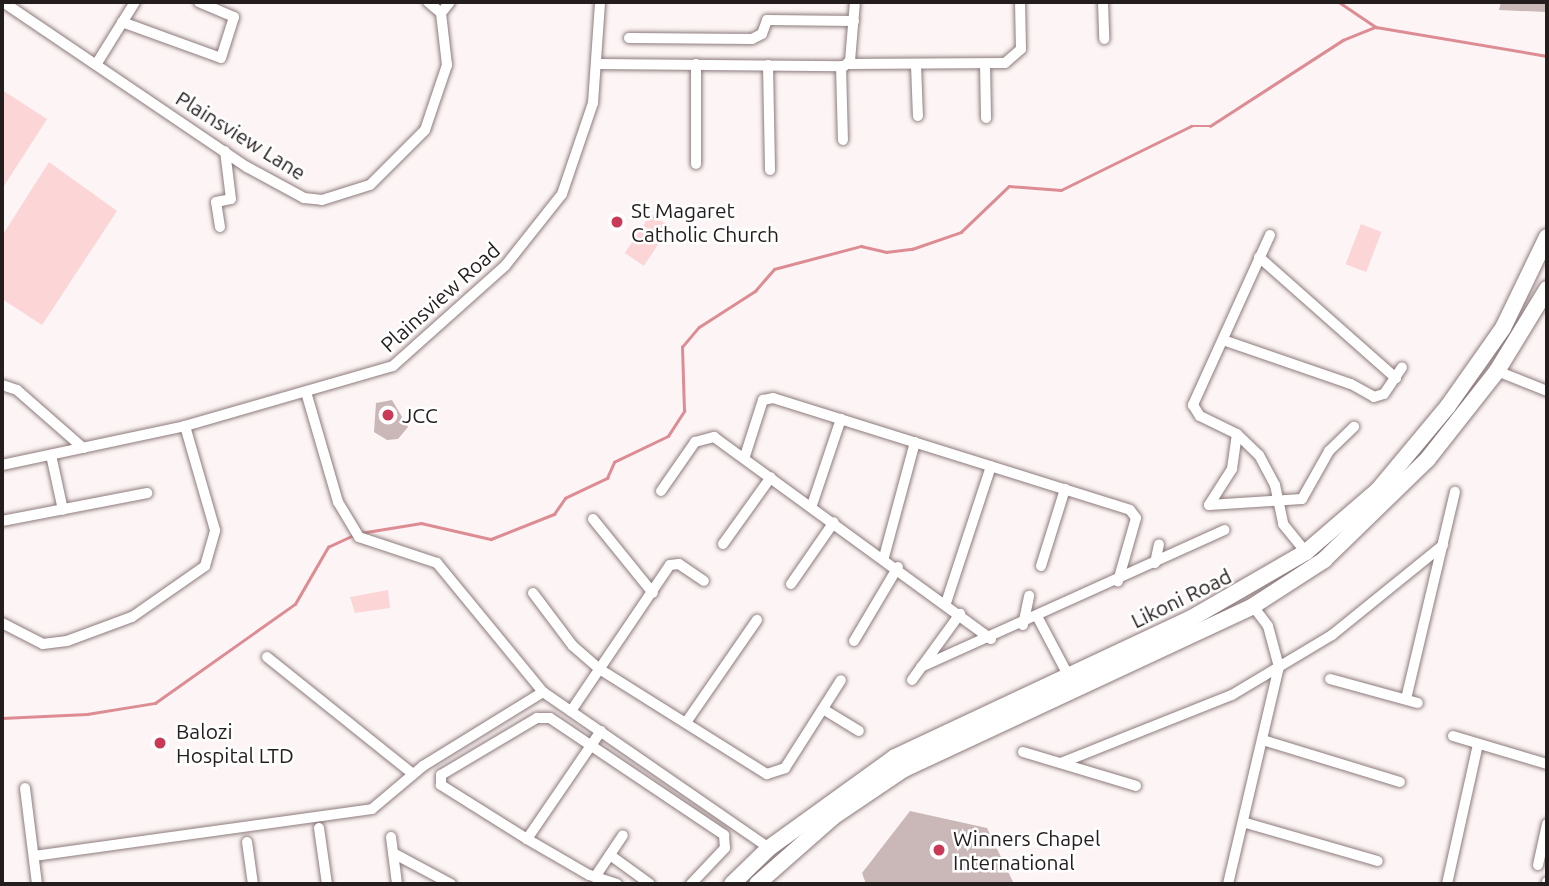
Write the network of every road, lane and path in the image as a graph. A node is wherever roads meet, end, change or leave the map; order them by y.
1 (4, 2) edge
2 (135, 2) edge
3 (199, 2) edge
4 (428, 2) edge
5 (450, 2) edge
6 (600, 2) edge
7 (855, 2) edge
8 (1020, 2) edge
9 (1103, 2) edge
10 (441, 13) junction
11 (854, 21) junction
12 (122, 22) junction
13 (629, 38) dead end
14 (1104, 38) dead end
15 (734, 40) junction
16 (97, 63) junction
17 (735, 63) junction
18 (598, 64) junction
19 (696, 64) junction
20 (985, 64) junction
21 (768, 65) junction
22 (844, 65) junction
23 (916, 65) junction
24 (918, 116) dead end
25 (986, 118) dead end
26 (843, 140) dead end
27 (225, 152) junction
28 (696, 164) dead end
29 (770, 170) dead end
30 (220, 227) dead end
31 (1270, 235) dead end
32 (1547, 237) edge
33 (1259, 257) junction
34 (1547, 289) edge
35 (1223, 340) junction
36 (1402, 367) dead end
37 (1497, 371) junction
38 (1396, 378) junction
39 (2, 385) edge
40 (1547, 391) edge
41 (306, 392) junction
42 (841, 419) junction
43 (185, 426) junction
44 (1354, 427) dead end
45 (1237, 434) junction
46 (915, 442) junction
47 (83, 448) junction
48 (51, 455) junction
49 (745, 456) junction
50 (2, 465) edge
51 (991, 466) junction
52 (771, 477) junction
53 (1065, 489) junction
54 (662, 491) dead end
55 (1455, 492) dead end
56 (148, 493) dead end
57 (1278, 501) junction
58 (811, 505) junction
59 (63, 510) junction
60 (593, 519) dead end
61 (2, 521) edge
62 (834, 522) junction
63 (1224, 530) dead end
64 (723, 544) dead end
65 (1159, 544) dead end
66 (1443, 545) junction
67 (1306, 552) junction
68 (884, 557) junction
69 (1155, 563) junction
70 (1041, 566) dead end
71 (898, 567) junction
72 (704, 581) dead end
73 (1118, 581) junction
74 (791, 584) dead end
75 (533, 593) dead end
76 (653, 593) junction
77 (1029, 596) dead end
78 (946, 603) junction
79 (1253, 606) junction
80 (960, 614) junction
81 (1038, 618) junction
82 (757, 620) dead end
83 (2, 623) edge
84 (1023, 625) junction
85 (991, 639) junction
86 (854, 641) dead end
87 (267, 657) dead end
88 (922, 667) junction
89 (1279, 667) junction
90 (601, 670) junction
91 (1068, 675) junction
92 (1330, 679) dead end
93 (841, 680) dead end
94 (912, 680) dead end
95 (543, 692) junction
96 (1406, 699) junction
97 (1418, 703) dead end
98 (823, 709) junction
99 (571, 711) junction
100 (687, 721) junction
101 (859, 731) dead end
102 (601, 732) junction
103 (1453, 736) dead end
104 (1266, 741) junction
105 (1478, 744) junction
106 (588, 747) junction
107 (1023, 752) dead end
108 (1062, 763) junction
109 (1547, 764) edge
110 (413, 774) junction
111 (1401, 782) dead end
112 (1136, 786) dead end
113 (25, 788) dead end
114 (1246, 823) junction
115 (1547, 824) edge
116 (319, 828) dead end
117 (623, 835) dead end
118 (391, 837) dead end
119 (527, 839) junction
120 (247, 842) dead end
121 (769, 848) junction
122 (393, 853) junction
123 (610, 855) junction
124 (34, 856) junction
125 (782, 859) junction
126 (1378, 861) dead end
127 (1538, 865) dead end
128 (595, 877) junction
129 (1450, 883) edge
130 (37, 884) edge
131 (253, 884) edge
132 (327, 884) edge
133 (397, 884) edge
134 (451, 884) edge
135 (617, 884) edge
136 (650, 884) edge
137 (691, 884) edge
138 (732, 884) edge
139 (757, 884) edge
140 (1228, 884) edge

1 - 16 street, Plainsview Lane
2 - 12 street
3 - 12 street
4 - 10 street
5 - 10 street
6 - 18 street, Plainsview Road
7 - 11 street
8 - 20 street
9 - 14 street
10 - 27 street, Plainsview Lane
11 - 15 street
11 - 22 street
12 - 16 street
13 - 15 street
15 - 17 street
16 - 27 street, Plainsview Lane
17 - 19 street
17 - 21 street
18 - 19 street
18 - 41 street, Plainsview Road
19 - 28 street
20 - 23 street
20 - 25 street
21 - 22 street
21 - 29 street
22 - 23 street
22 - 26 street
23 - 24 street
27 - 30 street
31 - 33 street
32 - 67 main road, Likoni Road
33 - 35 street
33 - 38 street
34 - 37 main road, Likoni Road
35 - 38 street
35 - 45 street
36 - 38 street
37 - 40 street
37 - 79 main road, Likoni Road
39 - 47 street
41 - 43 street, Plainsview Road
41 - 95 street
42 - 46 street
42 - 49 street
42 - 58 street
43 - 47 street, Plainsview Road
43 - 83 street
44 - 57 street
45 - 57 street
45 - 57 street
46 - 51 street
46 - 68 street
47 - 48 street, Plainsview Road
48 - 50 street, Plainsview Road
48 - 59 street
49 - 52 street
49 - 54 street
51 - 53 street
51 - 78 street
52 - 58 street
52 - 64 street
53 - 70 street
53 - 73 street
55 - 66 street
56 - 59 street
57 - 67 street
58 - 62 street
59 - 61 street
60 - 76 street
62 - 68 street
62 - 74 street
63 - 69 street
65 - 69 street
66 - 89 street
66 - 96 street
67 - 91 main road, Likoni Road
68 - 71 street
69 - 73 street
71 - 78 street
71 - 86 street
72 - 76 street
73 - 81 street
75 - 90 street
76 - 90 street
77 - 84 street
78 - 80 street
79 - 89 street
79 - 125 main road, Likoni Road
80 - 85 street
80 - 88 street
81 - 84 street
81 - 91 street
82 - 100 street
84 - 85 street
85 - 88 street
87 - 110 street
88 - 94 street
89 - 104 street
89 - 108 street
90 - 99 street
90 - 100 street
91 - 121 main road, Likoni Road
92 - 96 street
93 - 98 street
95 - 99 street
95 - 110 street
96 - 97 street
98 - 100 street
98 - 101 street
99 - 102 street
102 - 106 street
102 - 121 street
103 - 105 street
104 - 111 street
104 - 114 street
105 - 109 street
105 - 129 street
106 - 119 street
106 - 119 street
106 - 137 street
107 - 108 street
108 - 112 street
110 - 124 street
113 - 124 street
114 - 126 street
114 - 140 street
115 - 127 street
116 - 132 street
117 - 123 street
118 - 122 street
119 - 128 street
120 - 131 street
121 - 125 main road
121 - 138 main road, Likoni Road
122 - 133 street
122 - 134 street
123 - 128 street
123 - 136 street
124 - 130 street
125 - 139 main road, Likoni Road
128 - 135 street

